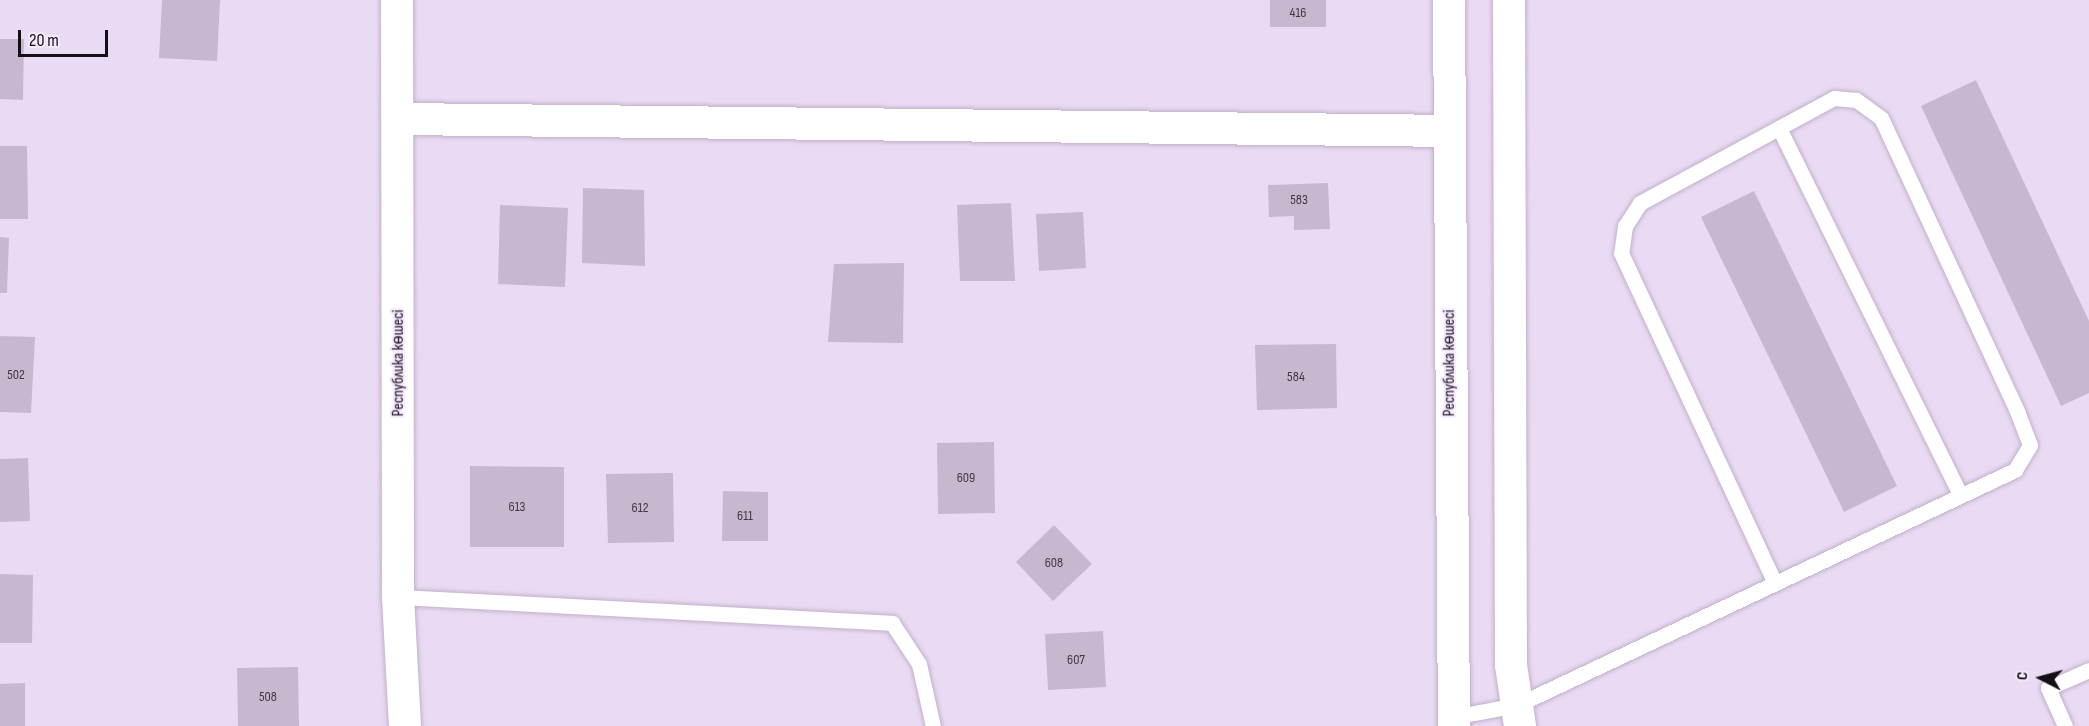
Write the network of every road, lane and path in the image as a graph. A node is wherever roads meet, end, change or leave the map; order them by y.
1 (397, 0) edge
2 (1449, 0) edge
3 (1509, 0) edge
4 (399, 119) junction
5 (1779, 128) junction
6 (1449, 130) junction
7 (1960, 495) junction
8 (1775, 583) junction
9 (398, 597) junction
10 (2089, 670) edge
11 (1518, 716) edge
12 (1453, 722) edge
13 (405, 726) edge
14 (933, 726) edge
15 (2065, 726) edge

1 - 4 street, Республика көшесі
2 - 6 street, Республика көшесі
3 - 11 street
4 - 6 street
4 - 9 street, Республика көшесі
5 - 7 lane
5 - 7 lane
5 - 8 lane
6 - 12 street, Республика көшесі
7 - 8 lane
8 - 11 lane
9 - 13 street, Республика көшесі
9 - 14 lane
10 - 15 lane
11 - 12 lane

